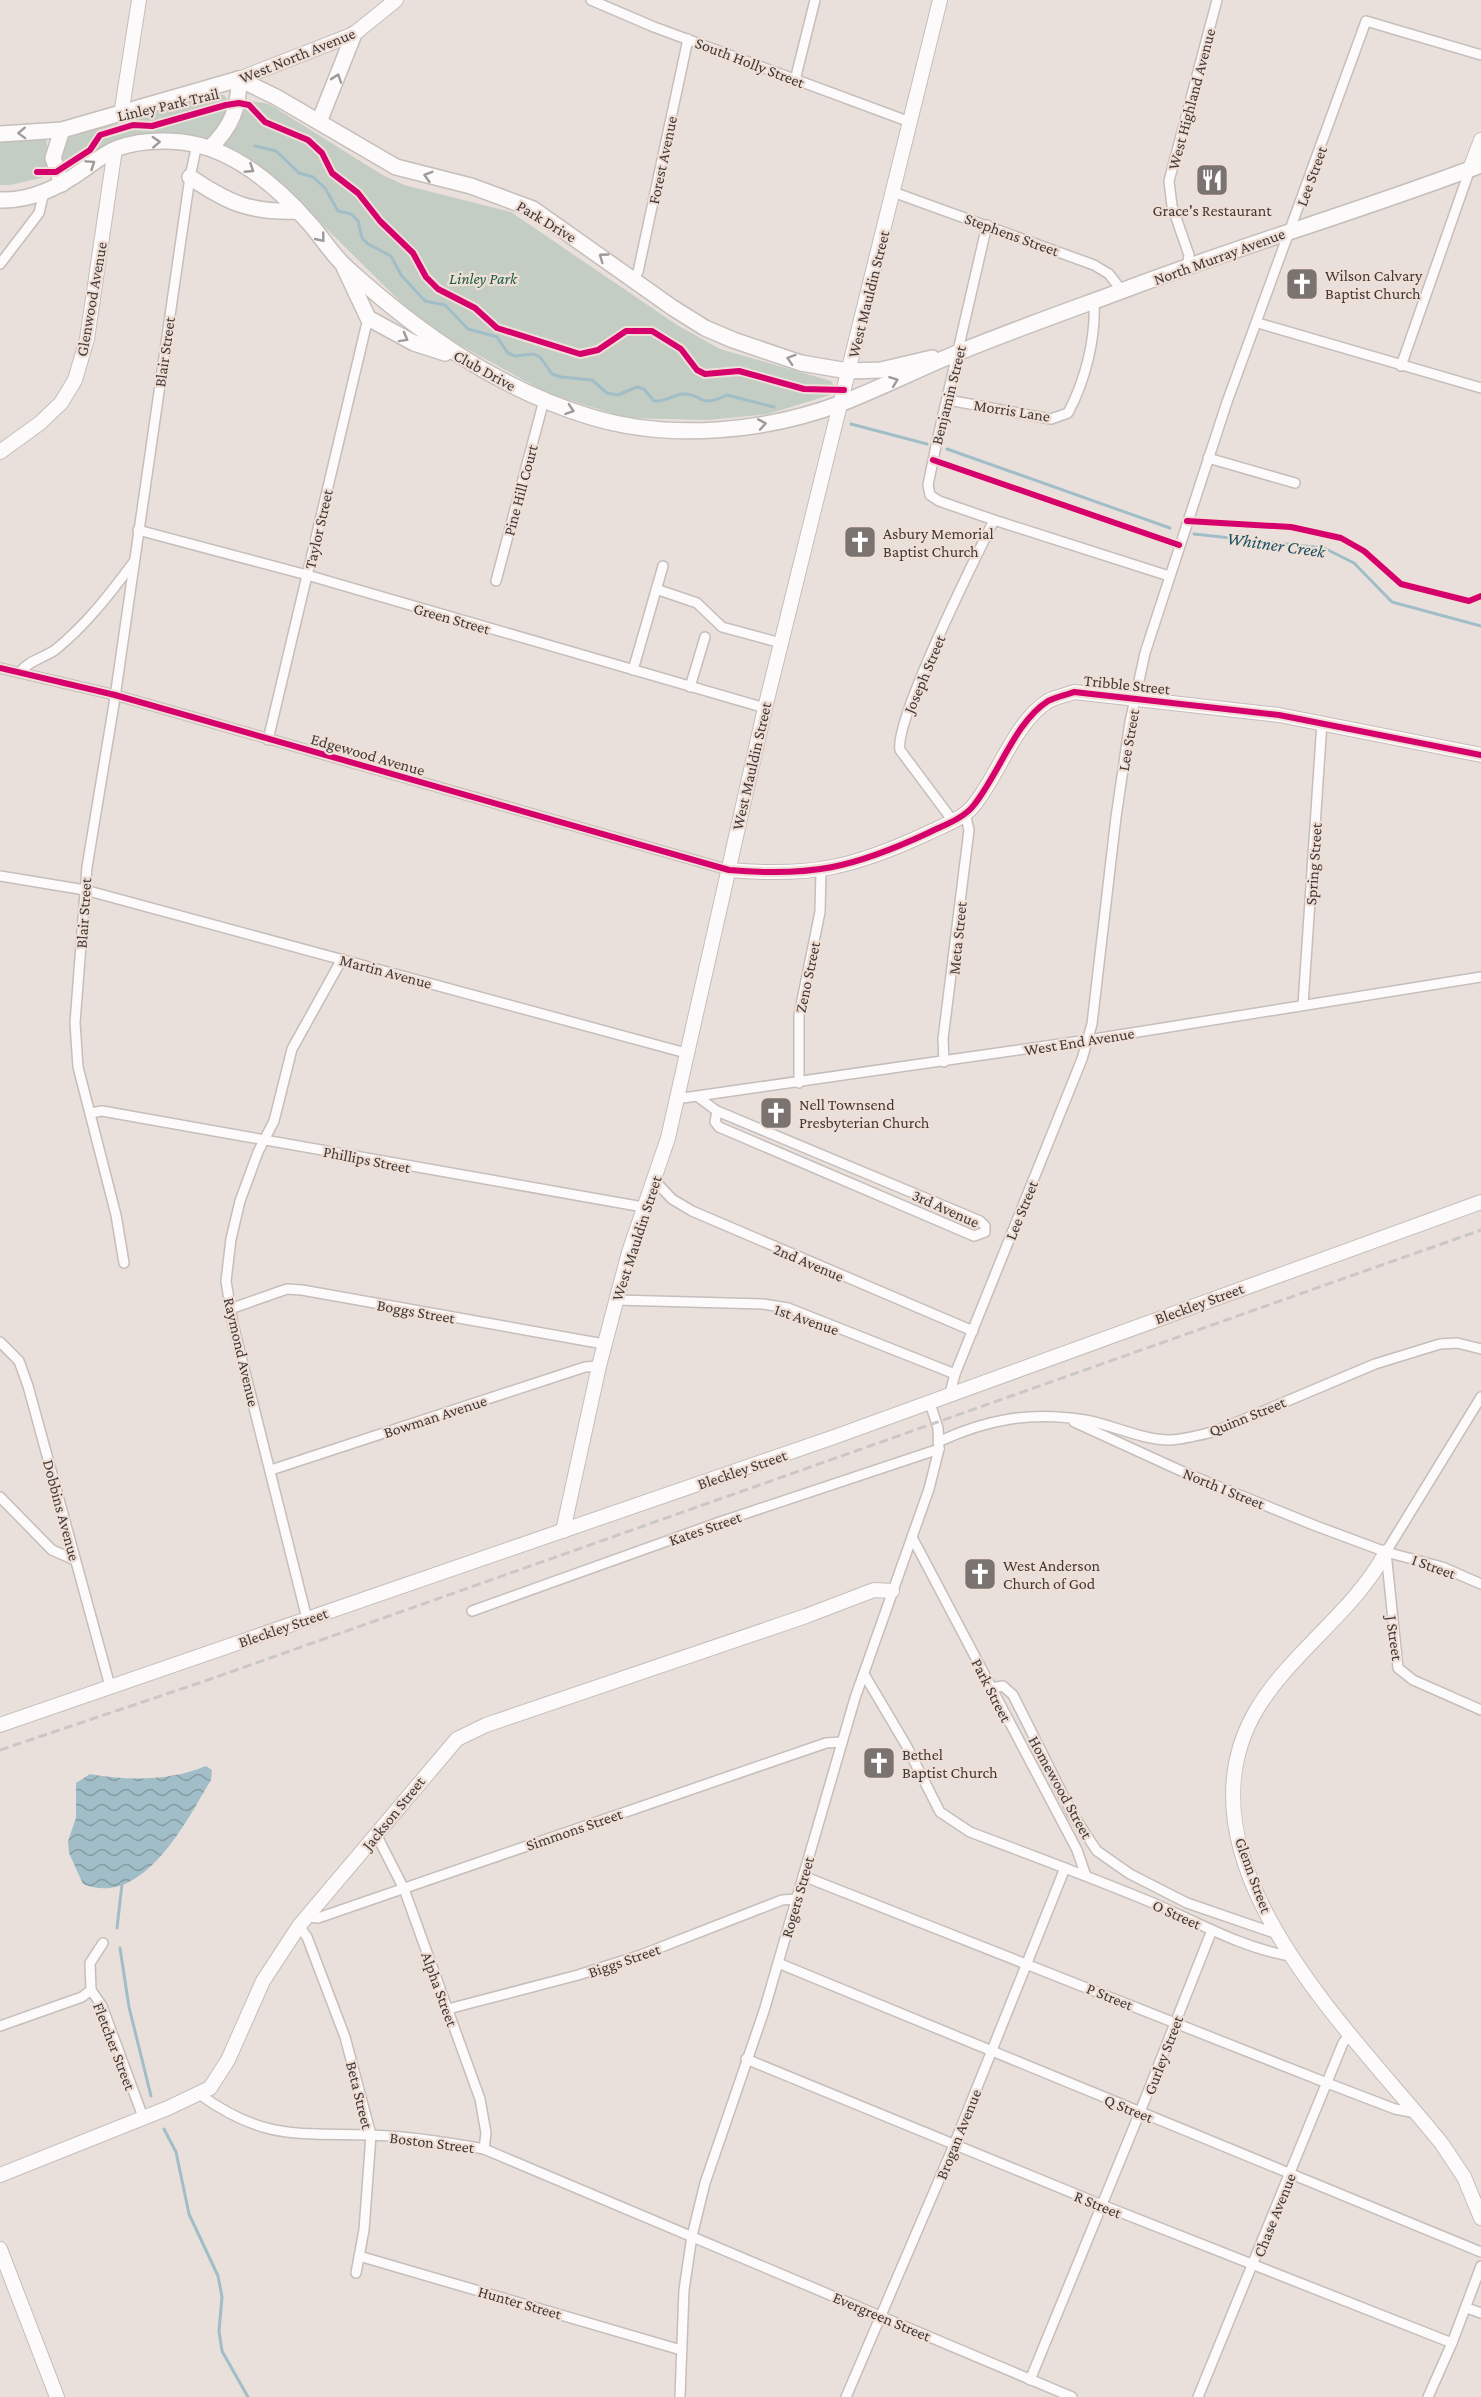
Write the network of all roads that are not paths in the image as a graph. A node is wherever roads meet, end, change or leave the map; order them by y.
1 (139, 0) edge
2 (396, 0) edge
3 (591, 0) edge
4 (815, 0) edge
5 (940, 0) edge
6 (1217, 0) edge
7 (354, 34) junction
8 (688, 39) junction
9 (1481, 55) edge
10 (239, 80) junction
11 (795, 80) junction
12 (121, 115) junction
13 (319, 122) junction
14 (910, 122) junction
15 (62, 130) junction
16 (0, 134) edge
17 (1481, 140) edge
18 (204, 146) junction
19 (115, 149) junction
20 (1476, 167) edge
21 (190, 177) junction
22 (62, 184) junction
23 (44, 192) junction
24 (894, 192) junction
25 (0, 200) edge
26 (298, 212) junction
27 (987, 225) junction
28 (1291, 230) junction
29 (0, 264) edge
30 (343, 264) junction
31 (1187, 267) junction
32 (633, 279) junction
33 (1122, 291) junction
34 (1094, 302) junction
35 (368, 318) junction
36 (1258, 323) junction
37 (959, 352) junction
38 (460, 358) junction
39 (1401, 366) junction
40 (848, 371) junction
41 (1481, 388) edge
42 (544, 400) junction
43 (948, 400) junction
44 (840, 404) junction
45 (0, 452) edge
46 (1208, 458) junction
47 (1295, 483) dead end
48 (994, 520) junction
49 (138, 530) junction
50 (134, 561) junction
51 (663, 566) dead end
52 (308, 575) junction
53 (1169, 576) junction
54 (496, 581) dead end
55 (656, 589) junction
56 (705, 637) dead end
57 (781, 644) junction
58 (0, 668) edge
59 (633, 670) junction
60 (20, 672) junction
61 (690, 687) junction
62 (115, 695) junction
63 (1136, 698) junction
64 (765, 708) junction
65 (1322, 722) junction
66 (268, 740) junction
67 (1481, 755) edge
68 (965, 813) junction
69 (953, 821) junction
70 (729, 870) junction
71 (821, 871) junction
72 (0, 876) edge
73 (85, 890) junction
74 (342, 959) junction
75 (1481, 977) edge
76 (1303, 1005) junction
77 (1088, 1040) junction
78 (686, 1053) junction
79 (944, 1062) junction
80 (799, 1083) junction
81 (698, 1097) junction
82 (676, 1100) junction
83 (717, 1111) junction
84 (91, 1113) junction
85 (266, 1140) junction
86 (654, 1180) junction
87 (1481, 1202) edge
88 (643, 1206) junction
89 (124, 1263) dead end
90 (616, 1300) junction
91 (230, 1309) junction
92 (973, 1331) junction
93 (0, 1342) edge
94 (604, 1344) junction
95 (1481, 1349) edge
96 (599, 1366) junction
97 (955, 1374) junction
98 (949, 1397) junction
99 (1481, 1397) edge
100 (930, 1403) junction
101 (1064, 1417) junction
102 (939, 1445) junction
103 (271, 1470) junction
104 (0, 1497) edge
105 (563, 1531) junction
106 (912, 1537) junction
107 (1386, 1552) junction
108 (75, 1560) junction
109 (1481, 1584) edge
110 (892, 1591) junction
111 (472, 1611) dead end
112 (307, 1619) junction
113 (864, 1674) junction
114 (110, 1686) junction
115 (991, 1688) junction
116 (1481, 1710) edge
117 (0, 1725) edge
118 (842, 1742) junction
119 (376, 1834) junction
120 (1065, 1868) junction
121 (804, 1876) junction
122 (1086, 1876) junction
123 (404, 1889) junction
124 (796, 1899) junction
125 (303, 1922) junction
126 (1212, 1930) junction
127 (1277, 1934) junction
128 (103, 1943) dead end
129 (1290, 1956) junction
130 (778, 1963) junction
131 (1026, 1963) junction
132 (91, 1990) junction
133 (447, 2009) junction
134 (1176, 2022) junction
135 (0, 2026) edge
136 (1350, 2034) junction
137 (991, 2053) junction
138 (746, 2059) junction
139 (1327, 2084) junction
140 (199, 2094) junction
141 (1140, 2112) junction
142 (1418, 2113) junction
143 (143, 2117) junction
144 (371, 2135) junction
145 (954, 2145) junction
146 (484, 2149) junction
147 (0, 2175) edge
148 (1290, 2175) junction
149 (1102, 2205) junction
150 (1481, 2218) edge
151 (692, 2236) junction
152 (0, 2249) edge
153 (1481, 2252) edge
154 (359, 2256) junction
155 (1254, 2265) junction
156 (1481, 2266) edge
157 (356, 2273) dead end
158 (1467, 2308) junction
159 (1481, 2313) edge
160 (882, 2315) junction
161 (1452, 2343) junction
162 (681, 2350) junction
163 (1030, 2380) junction
164 (57, 2397) edge
165 (680, 2397) edge
166 (846, 2397) edge
167 (1072, 2397) edge
168 (1198, 2397) edge
169 (1428, 2397) edge

1 - 12 street
2 - 7 street, West North Avenue
3 - 8 street, South Holly Street
4 - 11 street
5 - 14 street, West Mauldin Street
6 - 31 street, West Highland Avenue
7 - 10 street, West North Avenue
13 -> 7 main road
8 - 11 street, South Holly Street
8 - 32 street, Forest Avenue
9 - 28 street, Lee Street
10 - 12 main road, West North Avenue
10 - 13 main road, Park Drive
10 - 18 main road
11 - 14 street, South Holly Street
12 - 15 main road, West North Avenue
32 -> 13 main road, Park Drive
14 - 24 street, West Mauldin Street
15 -> 16 main road, West North Avenue
15 - 22 main road
17 - 20 street
19 -> 18 main road
18 - 21 street, Blair Street
18 -> 26 main road, Club Drive
22 -> 19 main road
19 - 45 street, Glenwood Avenue
20 - 28 main road, North Murray Avenue
20 - 39 street
21 - 26 main road
21 - 49 street, Blair Street
22 - 23 main road
23 - 25 main road
23 - 29 street
24 - 27 street, Stephens Street
24 - 40 street, West Mauldin Street
26 -> 30 main road, Club Drive
27 - 33 street, Stephens Street
27 - 37 street, Benjamin Street
28 - 31 main road, North Murray Avenue
28 - 36 street, Lee Street
30 - 35 main road
30 - 38 main road, Club Drive
31 - 33 main road, North Murray Avenue
40 -> 32 main road, Park Drive
33 - 34 main road, North Murray Avenue
34 - 37 main road, North Murray Avenue
34 - 43 street, Morris Lane
35 -> 38 main road
35 - 52 street, Taylor Street
36 - 39 street
36 - 46 street, Lee Street
37 - 40 main road, North Murray Avenue
37 - 43 street, Benjamin Street
44 -> 37 main road, North Murray Avenue
38 - 42 main road, Club Drive
39 - 41 street
40 - 44 street, West Mauldin Street
42 -> 44 main road, Club Drive
42 - 54 street, Pine Hill Court
43 - 48 street, Benjamin Street
44 - 57 street, West Mauldin Street
46 - 47 street
46 - 53 street, Lee Street
48 - 53 street, Benjamin Street
48 - 69 street, Joseph Street
49 - 50 street, Blair Street
49 - 52 street, Green Street
50 - 60 street, Blair Street
50 - 62 street, Blair Street
51 - 55 street
52 - 59 street, Green Street
52 - 66 street, Taylor Street
53 - 63 street, Lee Street
55 - 57 street
55 - 59 street
56 - 61 street
57 - 64 street, West Mauldin Street
58 - 60 street, Edgewood Avenue
59 - 61 street, Green Street
60 - 62 street, Edgewood Avenue
61 - 64 street, Green Street
62 - 66 street, Edgewood Avenue
62 - 73 street, Blair Street
63 - 65 street, Tribble Street
63 - 68 street, Tribble Street
63 - 77 street, Lee Street
64 - 70 street, West Mauldin Street
65 - 67 street, Tribble Street
65 - 76 street, Spring Street
66 - 70 street, Edgewood Avenue
68 - 69 street, Tribble Street
68 - 79 street, Meta Street
69 - 71 street, Tribble Street
70 - 71 street, Tribble Street
70 - 78 street, West Mauldin Street
71 - 80 street, Zeno Street
72 - 73 street, Martin Avenue
73 - 74 street, Martin Avenue
73 - 84 street, Blair Street
74 - 78 street, Martin Avenue
74 - 85 street, Raymond Avenue
75 - 76 street, West End Avenue
76 - 77 street, West End Avenue
77 - 79 street, West End Avenue
77 - 92 street, Lee Street
78 - 82 street, West Mauldin Street
79 - 80 street, West End Avenue
80 - 81 street, West End Avenue
81 - 82 street, West End Avenue
81 - 83 street, 3rd Avenue
82 - 86 street, West Mauldin Street
83 - 83 street, 3rd Avenue
84 - 85 street, Phillips Street
84 - 89 street, Blair Street
85 - 88 street, Phillips Street
85 - 91 street, Raymond Avenue
86 - 88 street, West Mauldin Street
86 - 92 street, 2nd Avenue
87 - 98 street, Bleckley Street
88 - 90 street, West Mauldin Street
90 - 94 street, West Mauldin Street
90 - 97 street, 1st Avenue
91 - 94 street, Boggs Street
91 - 103 street, Raymond Avenue
92 - 97 street, Lee Street
93 - 108 street, Dobbins Avenue
94 - 96 street, West Mauldin Street
95 - 101 street, Quinn Street
96 - 103 street, Bowman Avenue
96 - 105 street, West Mauldin Street
97 - 98 street, Lee Street
98 - 100 street, Bleckley Street
99 - 107 street, Glenn Street
100 - 102 street, Rogers Street
100 - 105 street, Bleckley Street
101 - 102 street, Quinn Street
101 - 107 street, North I Street
102 - 106 street, Rogers Street
102 - 111 street, Kates Street
103 - 112 street, Raymond Avenue
104 - 108 street
105 - 112 street, Bleckley Street
106 - 110 street, Rogers Street
106 - 115 street, Park Street
107 - 109 street, I Street
107 - 116 street, J Street
107 - 127 street, Glenn Street
108 - 114 street, Dobbins Avenue
110 - 113 street, Rogers Street
110 - 119 street, Jackson Street
112 - 114 street, Bleckley Street
113 - 118 street, Rogers Street
113 - 120 street, O Street
114 - 117 street, Bleckley Street
115 - 122 street, Park Street
115 - 127 street, Homewood Street
118 - 121 street, Rogers Street
118 - 123 street, Simmons Street
119 - 123 street, Alpha Street
119 - 125 street, Jackson Street
120 - 122 street, O Street
120 - 131 street, Brogan Avenue
121 - 124 street, Rogers Street
121 - 131 street, P Street
122 - 126 street, O Street
123 - 125 street, Simmons Street
123 - 133 street, Alpha Street
124 - 130 street, Rogers Street
124 - 133 street, Biggs Street
125 - 140 street, Jackson Street
125 - 144 street, Beta Street
126 - 129 street, O Street
126 - 134 street, Gurley Street
127 - 129 street, Glenn Street
128 - 132 street, Fletcher Street
129 - 136 street, Glenn Street
130 - 137 street, Q Street
130 - 138 street, Rogers Street
131 - 134 street, P Street
131 - 137 street, Brogan Avenue
132 - 135 street
132 - 143 street, Fletcher Street
133 - 146 street, Alpha Street
134 - 139 street, P Street
134 - 141 street, Gurley Street
136 - 139 street, Chase Avenue
136 - 142 street, Glenn Street
137 - 141 street, Q Street
137 - 145 street, Brogan Avenue
138 - 145 street, R Street
138 - 151 street, Rogers Street
139 - 142 street, P Street
139 - 148 street, Chase Avenue
140 - 143 street, Jackson Street
140 - 144 street, Boston Street
141 - 148 street, Q Street
141 - 149 street, Gurley Street
142 - 150 street, Glenn Street
143 - 147 street, Jackson Street
144 - 146 street, Boston Street
144 - 154 street, Beta Street
145 - 149 street, R Street
145 - 160 street, Brogan Avenue
146 - 151 street, Boston Street
148 - 153 street, Q Street
148 - 155 street, Chase Avenue
149 - 155 street, R Street
149 - 163 street, Gurley Street
151 - 160 street, Evergreen Street
151 - 162 street, Rogers Street
152 - 164 street
154 - 157 street, Beta Street
154 - 162 street, Hunter Street
155 - 161 street, R Street
155 - 168 street, Chase Avenue
156 - 158 street
158 - 159 street
158 - 161 street
160 - 163 street, Evergreen Street
160 - 166 street, Brogan Avenue
161 - 169 street
162 - 165 street, Rogers Street
163 - 167 street, Evergreen Street

